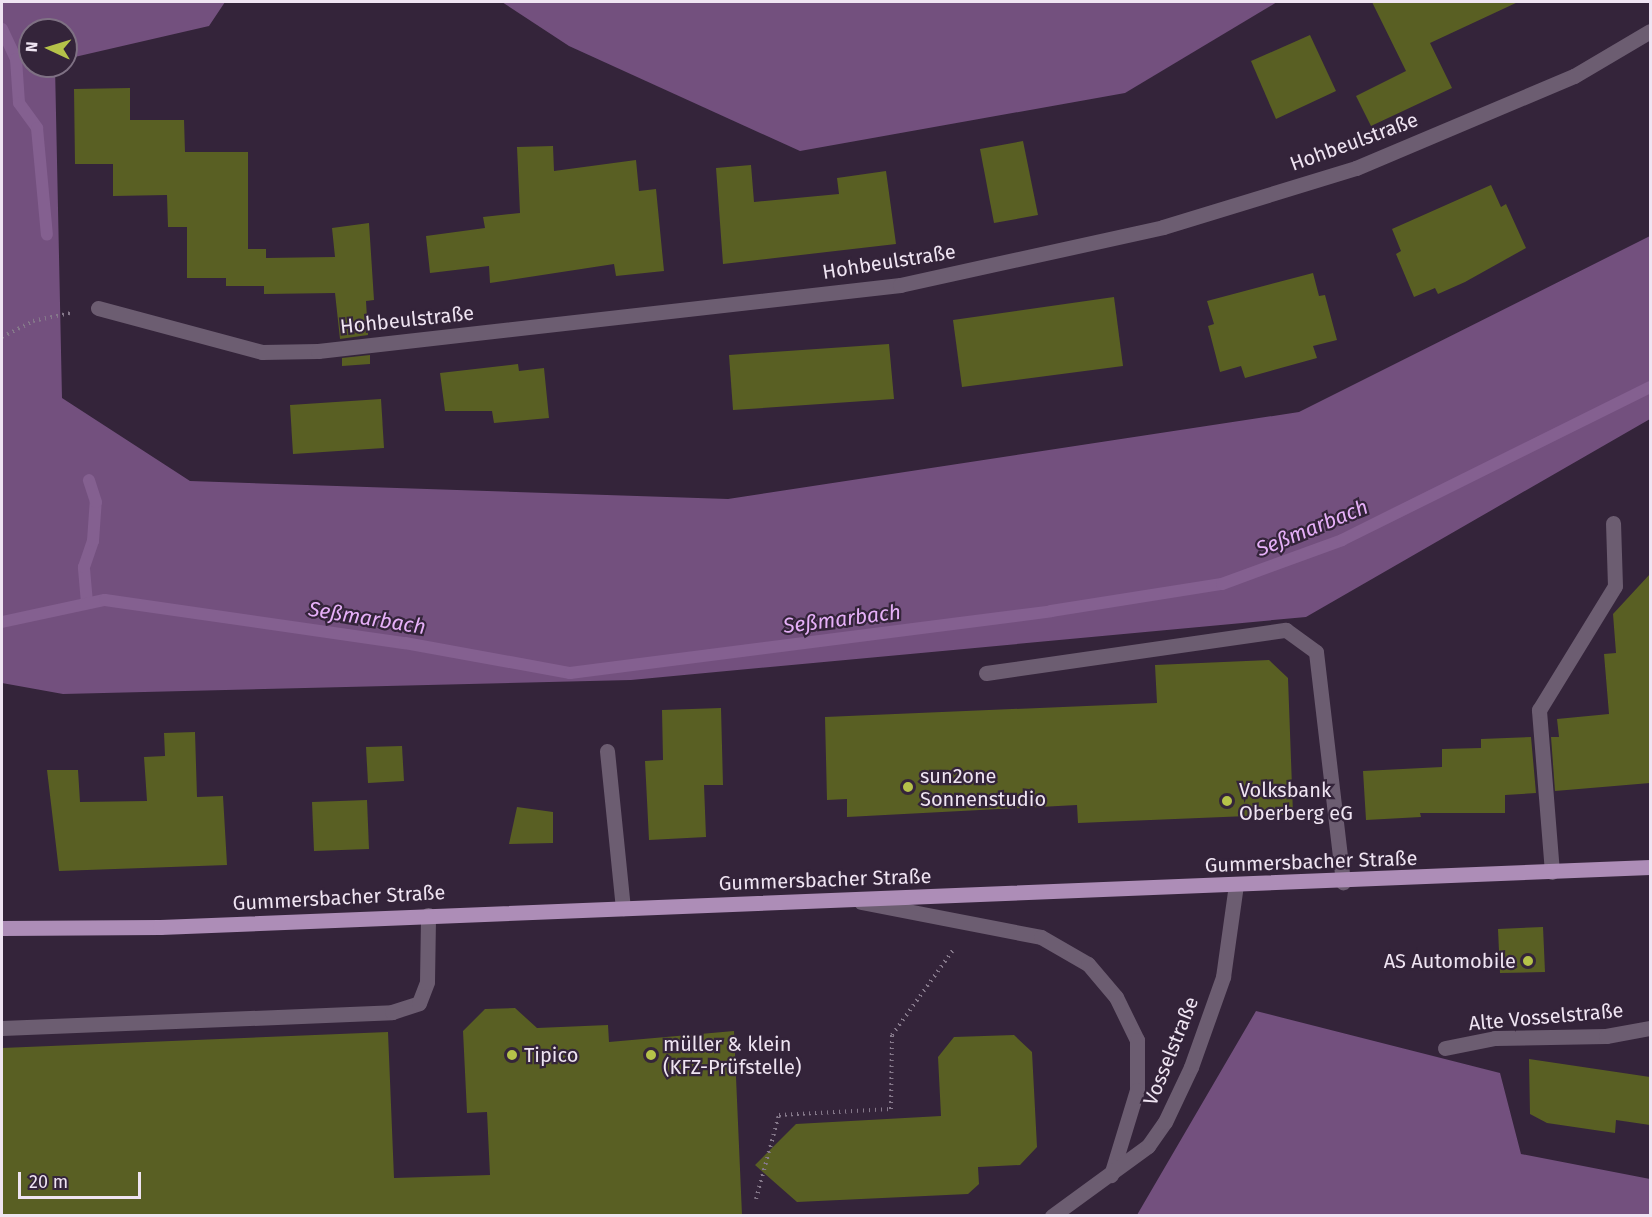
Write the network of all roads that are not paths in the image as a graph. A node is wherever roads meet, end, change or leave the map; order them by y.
1 (1650, 31) edge
2 (98, 308) road end
3 (1613, 523) dead end
4 (986, 674) dead end
5 (607, 751) dead end
6 (1650, 867) edge
7 (1551, 872) junction
8 (1343, 882) junction
9 (1236, 885) junction
10 (852, 901) junction
11 (623, 908) junction
12 (428, 915) junction
13 (2, 928) edge
14 (2, 1028) edge
15 (1650, 1028) edge
16 (1445, 1048) dead end
17 (1111, 1175) junction
18 (1052, 1215) edge

1 - 2 street, Hohbeulstraße
3 - 7 street
4 - 8 street
5 - 11 street
6 - 7 main road, Gummersbacher Straße
7 - 8 main road, Gummersbacher Straße
8 - 9 main road, Gummersbacher Straße
9 - 10 main road, Gummersbacher Straße
9 - 17 street, Vosselstraße
10 - 11 main road, Gummersbacher Straße
10 - 17 street
11 - 12 main road, Gummersbacher Straße
12 - 13 main road, Gummersbacher Straße
12 - 14 street
15 - 16 street, Alte Vosselstraße
17 - 18 street, Vosselstraße

